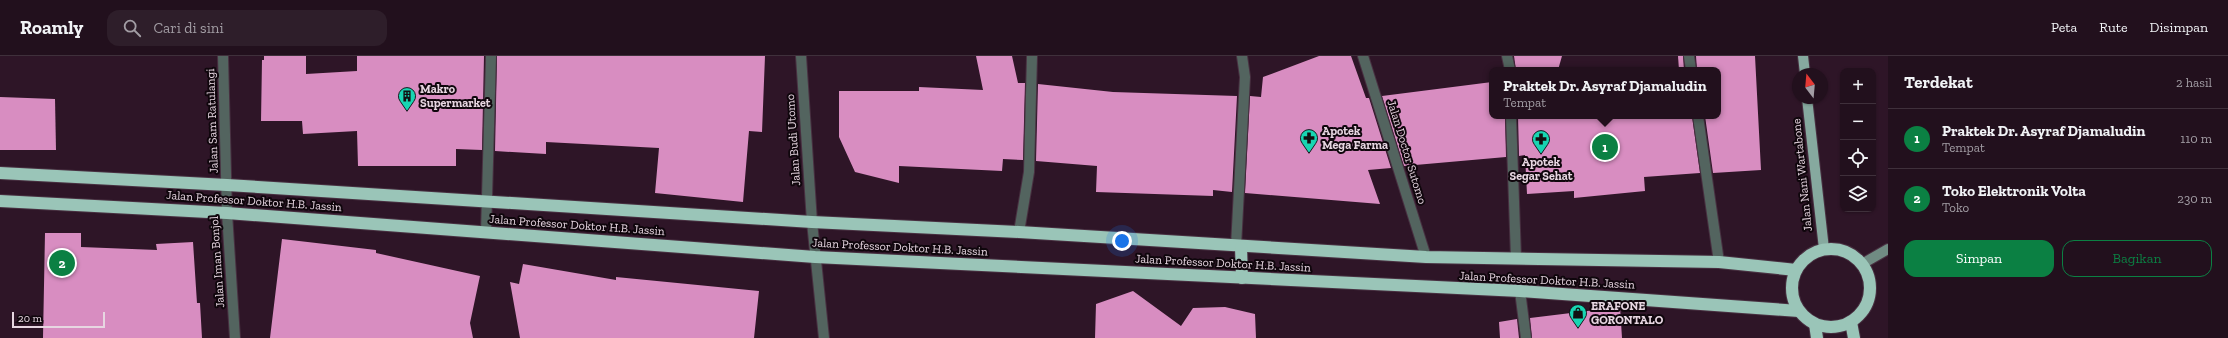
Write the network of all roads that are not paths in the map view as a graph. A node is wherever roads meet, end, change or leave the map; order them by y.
1 (223, 56) edge
2 (492, 56) edge
3 (801, 56) edge
4 (1032, 56) edge
5 (1242, 56) edge
6 (1363, 56) edge
7 (1507, 56) edge
8 (1689, 56) edge
9 (1803, 56) edge
10 (1509, 67) edge
11 (1691, 67) edge
12 (1804, 68) edge
13 (1808, 104) edge
14 (1511, 119) edge
15 (1698, 119) edge
16 (0, 173) edge
17 (227, 185) junction
18 (0, 201) edge
19 (487, 203) junction
20 (227, 212) junction
21 (812, 222) junction
22 (486, 232) junction
23 (1019, 232) junction
24 (1239, 246) junction
25 (1824, 249) junction
26 (1888, 249) edge
27 (815, 257) junction
28 (1426, 257) junction
29 (1516, 258) junction
30 (1719, 262) junction
31 (1862, 264) junction
32 (1796, 270) junction
33 (1242, 278) junction
34 (1520, 292) junction
35 (1799, 311) junction
36 (1851, 322) junction
37 (1815, 324) junction
38 (235, 338) edge
39 (824, 338) edge
40 (1526, 338) edge
41 (1817, 338) edge
42 (1854, 338) edge

1 - 17 street, Jalan Sam Ratulangi
2 - 19 street
3 - 21 street, Jalan Budi Utomo
4 - 23 street
5 - 24 street
6 - 28 street, Jalan Doctor Sutomo
7 - 10 street
8 - 11 street
9 - 12 main road
13 - 25 main road, Jalan Nani Wartabone
14 - 29 street
15 - 30 street
16 - 17 highway, Jalan Professor Doktor H.B. Jassin
17 - 19 highway, Jalan Professor Doktor H.B. Jassin
17 - 20 street, Jalan Iman Bonjol
18 - 20 highway, Jalan Professor Doktor H.B. Jassin
19 - 21 highway, Jalan Professor Doktor H.B. Jassin
19 - 22 street
20 - 22 highway, Jalan Professor Doktor H.B. Jassin
20 - 38 street, Jalan Iman Bonjol
21 - 23 highway, Jalan Professor Doktor H.B. Jassin
21 - 27 street, Jalan Budi Utomo
22 - 27 highway, Jalan Professor Doktor H.B. Jassin
23 - 24 highway, Jalan Professor Doktor H.B. Jassin
24 - 28 highway, Jalan Professor Doktor H.B. Jassin
24 - 33 highway
25 - 31 highway
25 - 32 highway
26 - 31 street
27 - 33 highway, Jalan Professor Doktor H.B. Jassin
27 - 39 street, Jalan Budi Utomo
28 - 29 highway, Jalan Professor Doktor H.B. Jassin
29 - 30 highway, Jalan Professor Doktor H.B. Jassin
30 - 32 highway, Jalan Professor Doktor H.B. Jassin
31 - 36 highway
32 - 35 highway
33 - 34 highway, Jalan Professor Doktor H.B. Jassin
34 - 35 highway, Jalan Professor Doktor H.B. Jassin
34 - 40 street
35 - 37 highway
36 - 37 highway
36 - 42 highway
37 - 41 highway

